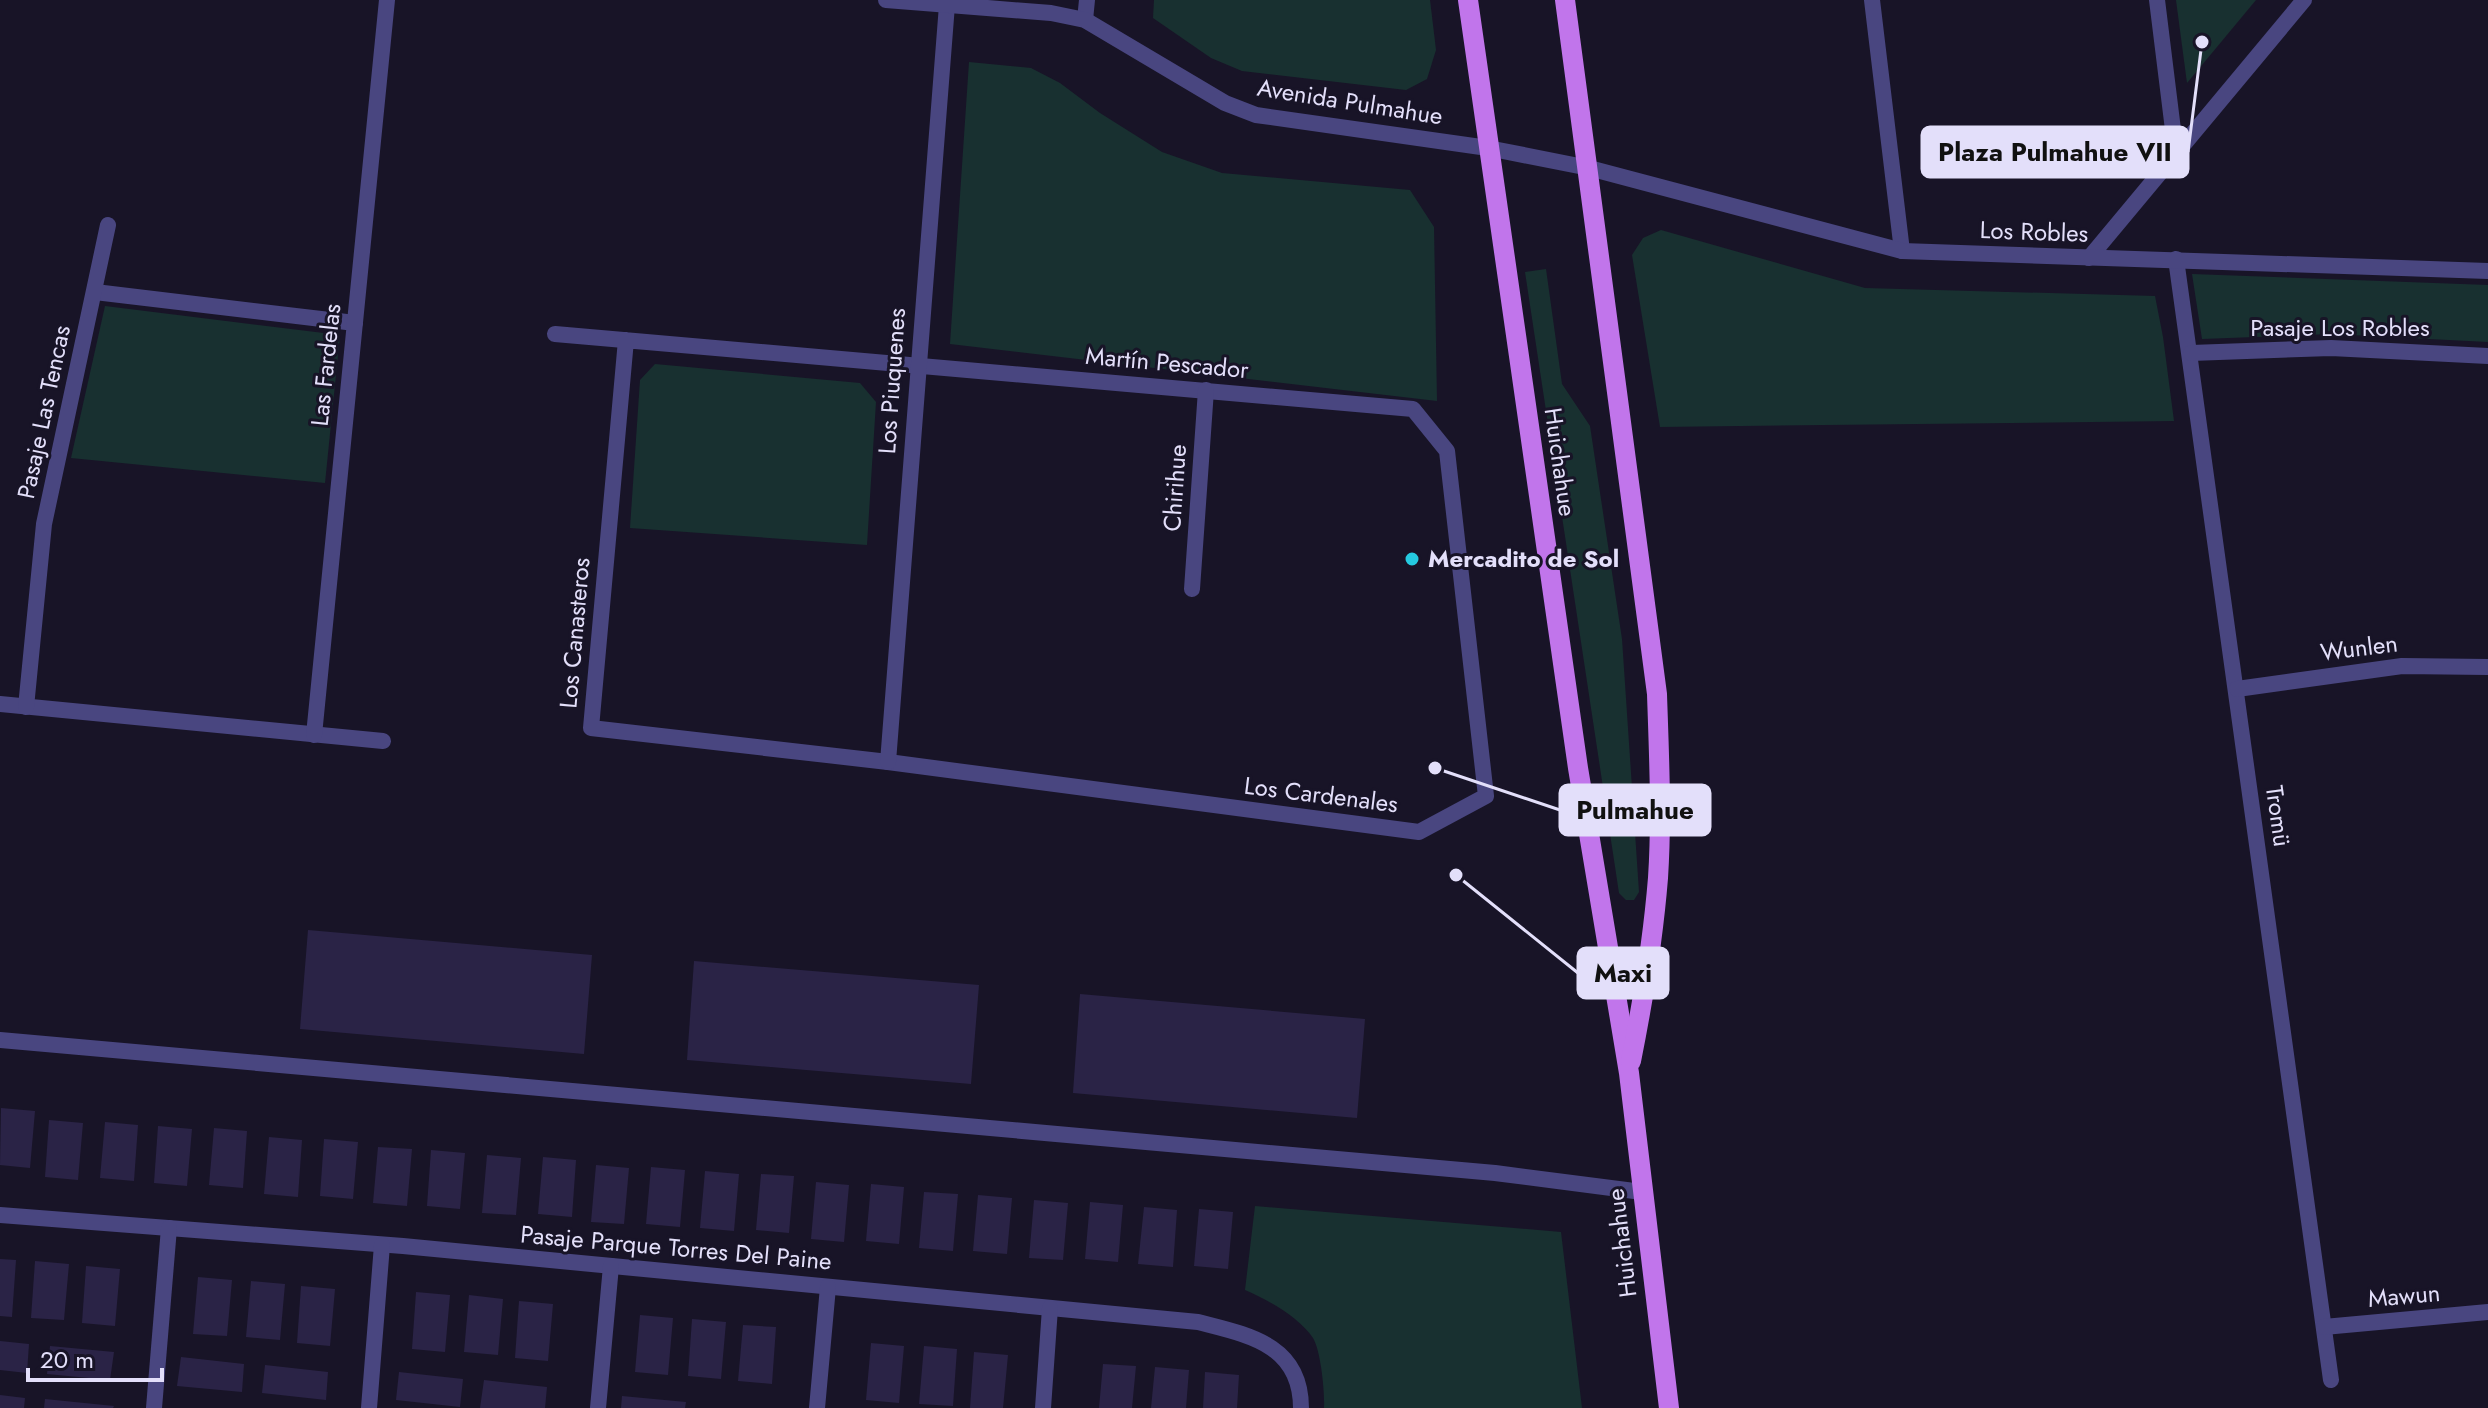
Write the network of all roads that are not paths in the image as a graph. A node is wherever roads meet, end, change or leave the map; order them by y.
1 (387, 0) edge
2 (886, 0) edge
3 (1087, 0) edge
4 (1468, 0) edge
5 (1565, 0) edge
6 (1872, 0) edge
7 (2157, 0) edge
8 (2304, 0) edge
9 (947, 5) junction
10 (1085, 20) junction
11 (1488, 148) junction
12 (2176, 154) junction
13 (1589, 168) junction
14 (108, 225) dead end
15 (1902, 251) junction
16 (2089, 258) junction
17 (2176, 259) junction
18 (2488, 271) edge
19 (95, 292) junction
20 (355, 323) junction
21 (555, 334) dead end
22 (626, 340) junction
23 (2191, 353) junction
24 (2488, 356) edge
25 (917, 364) junction
26 (1206, 390) junction
27 (1413, 409) joint
28 (1192, 589) dead end
29 (2488, 667) edge
30 (2237, 689) junction
31 (0, 704) edge
32 (26, 707) junction
33 (314, 735) junction
34 (383, 741) dead end
35 (888, 762) junction
36 (0, 1040) edge
37 (1629, 1073) junction
38 (1642, 1192) junction
39 (0, 1215) edge
40 (169, 1228) junction
41 (382, 1245) junction
42 (611, 1266) junction
43 (828, 1287) junction
44 (1050, 1308) junction
45 (2488, 1312) edge
46 (2324, 1327) junction
47 (2331, 1380) dead end
48 (154, 1408) edge
49 (369, 1408) edge
50 (598, 1408) edge
51 (817, 1408) edge
52 (1043, 1408) edge
53 (1301, 1408) edge
54 (1669, 1408) edge

1 - 20 street, Las Fardelas
2 - 9 street, Avenida Pulmahue
3 - 10 street
4 - 11 main road, Huichahue
5 - 13 main road, Huichahue
6 - 15 street
7 - 12 street
8 - 12 street
9 - 10 street, Avenida Pulmahue
9 - 25 street, Los Piuquenes
10 - 11 street, Avenida Pulmahue
11 - 13 street, Avenida Pulmahue
11 - 37 main road, Huichahue
12 - 16 street
13 - 15 street, Los Robles
13 - 37 main road, Huichahue
14 - 19 street, Pasaje Las Tencas
15 - 16 street, Los Robles
16 - 17 street, Los Robles
17 - 18 street, Los Robles
17 - 23 street, Tromü
19 - 20 street
19 - 32 street, Pasaje Las Tencas
20 - 33 street, Las Fardelas
21 - 22 street
22 - 25 street
22 - 35 street, Los Canasteros
23 - 24 street, Pasaje Los Robles
23 - 30 street, Tromü
25 - 26 street, Martín Pescador
25 - 35 street, Los Piuquenes
26 - 27 street, Martín Pescador
26 - 28 street, Chirihue
27 - 35 street, Los Cardenales
29 - 30 street, Wunlen
30 - 46 street, Tromü
31 - 32 street
32 - 33 street
33 - 34 street
36 - 38 street
37 - 38 main road, Huichahue
38 - 54 main road, Huichahue
39 - 40 street, Pasaje Parque Torres Del Paine
40 - 41 street, Pasaje Parque Torres Del Paine
40 - 48 street
41 - 42 street, Pasaje Parque Torres Del Paine
41 - 49 street
42 - 43 street, Pasaje Parque Torres Del Paine
42 - 50 street
43 - 44 street, Pasaje Parque Torres Del Paine
43 - 51 street
44 - 52 street
44 - 53 street, Pasaje Parque Torres Del Paine
45 - 46 street, Mawun
46 - 47 street, Tromü

